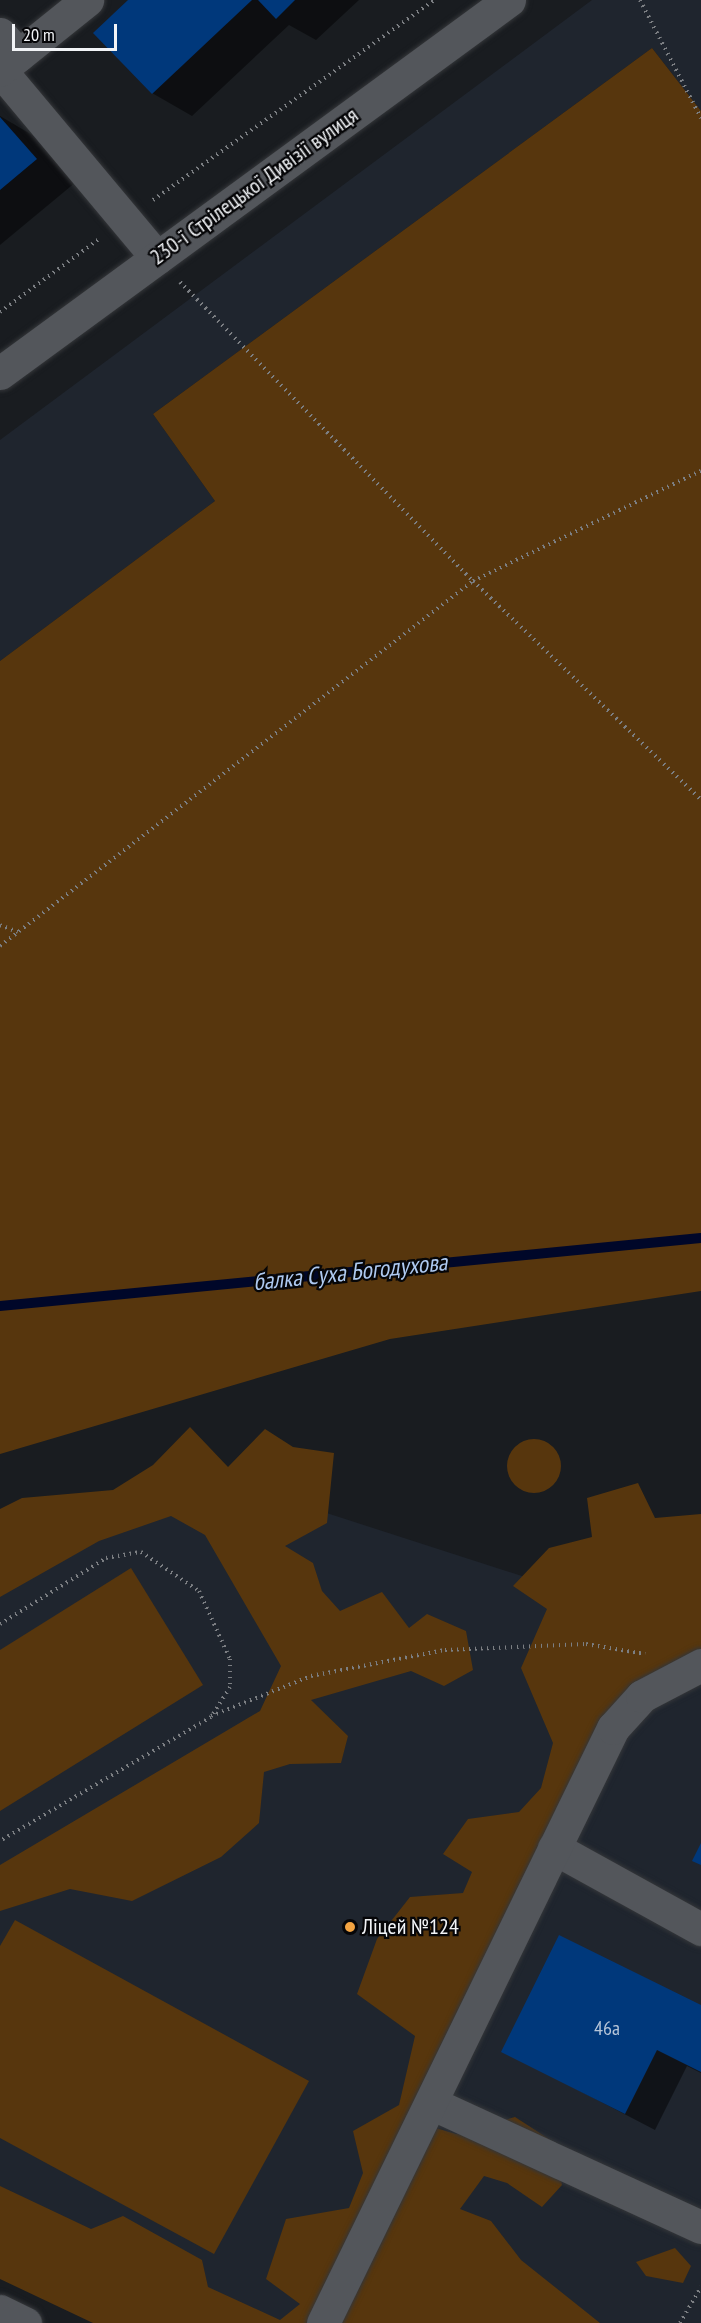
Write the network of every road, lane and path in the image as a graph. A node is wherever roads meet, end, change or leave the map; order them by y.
1 (87, 0) edge
2 (434, 0) edge
3 (509, 0) edge
4 (640, 0) edge
5 (4, 57) edge
6 (701, 118) edge
7 (125, 220) junction
8 (157, 258) junction
9 (0, 312) edge
10 (0, 373) edge
11 (701, 471) edge
12 (473, 581) junction
13 (701, 800) edge
14 (0, 925) edge
15 (18, 932) junction
16 (0, 946) edge
17 (0, 1624) edge
18 (655, 1655) dead end
19 (701, 1665) edge
20 (211, 1717) junction
21 (0, 1841) edge
22 (554, 1848) junction
23 (701, 1929) edge
24 (431, 2103) junction
25 (701, 2227) edge
26 (701, 2287) edge
27 (0, 2311) edge
28 (25, 2323) edge
29 (323, 2323) edge
30 (680, 2323) edge

1 - 5 street
2 - 7 path
3 - 8 street, 230-ї Стрілецької Дивізії вулиця
4 - 6 path
5 - 7 street
7 - 8 street
7 - 9 path
8 - 10 street, 230-ї Стрілецької Дивізії вулиця
8 - 12 path
11 - 12 path
12 - 13 path
12 - 15 path
14 - 15 path
15 - 16 path
17 - 20 path
18 - 20 path
19 - 22 street
20 - 21 path
22 - 23 street
22 - 24 street
24 - 25 street
24 - 29 street
26 - 30 path
27 - 28 street

